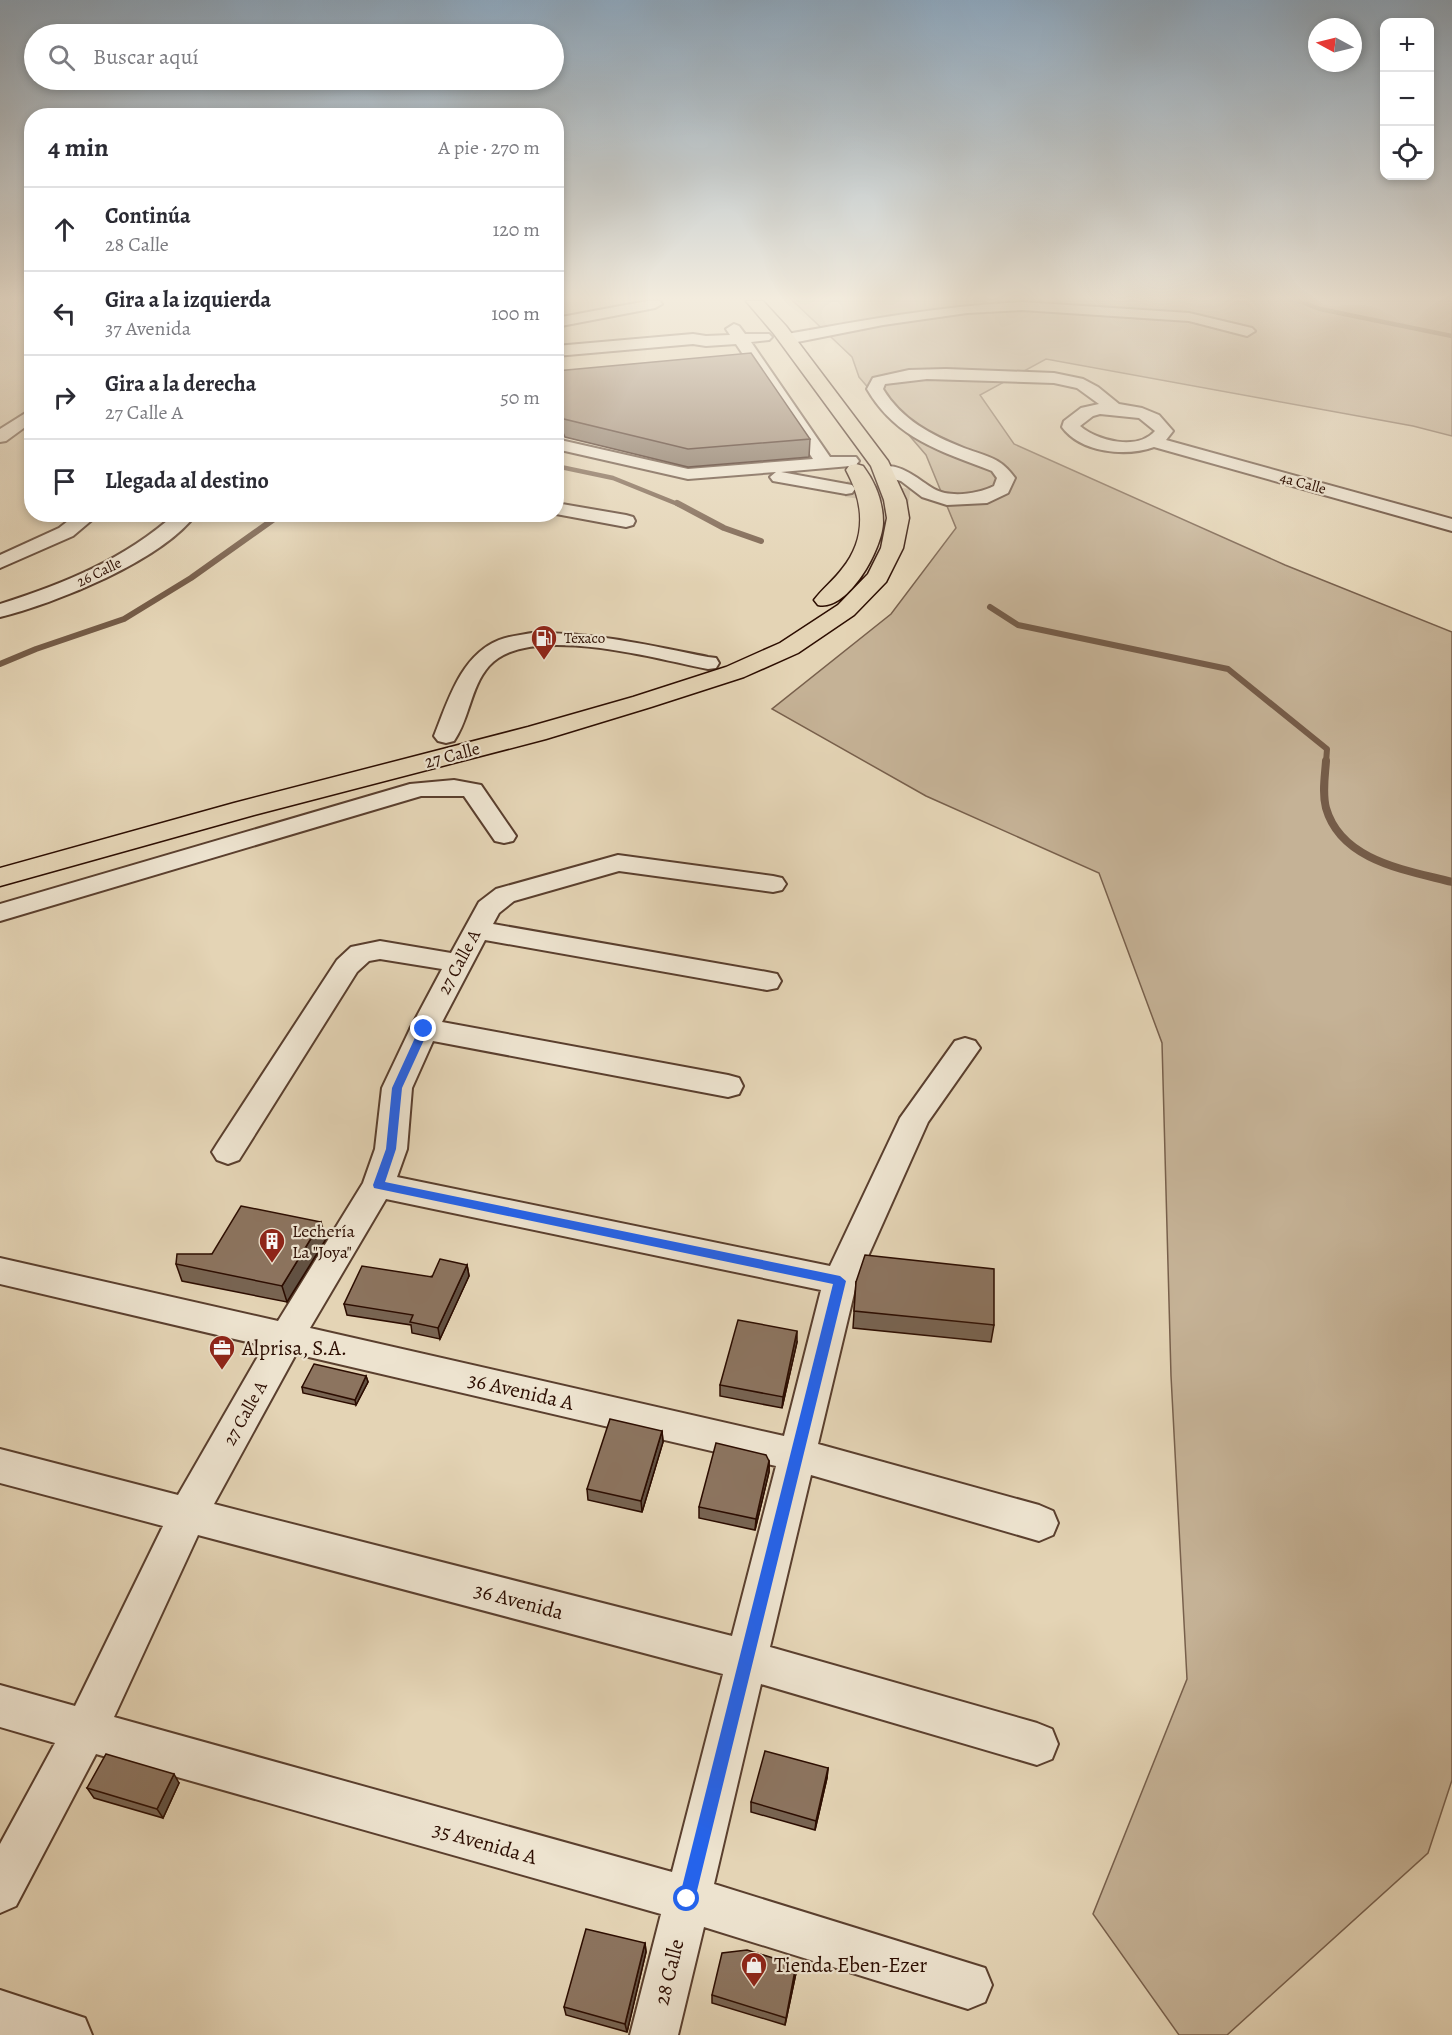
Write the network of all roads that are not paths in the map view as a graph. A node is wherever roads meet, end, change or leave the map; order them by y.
1 (780, 396) edge
2 (805, 396) edge
3 (814, 396) edge
4 (878, 396) edge
5 (1098, 396) edge
6 (814, 407) dead end
7 (1114, 409) junction
8 (24, 419) edge
9 (0, 420) edge
10 (24, 420) edge
11 (0, 437) edge
12 (1154, 442) junction
13 (838, 443) dead end
14 (564, 446) edge
15 (850, 461) junction
16 (825, 463) junction
17 (742, 470) junction
18 (884, 471) junction
19 (846, 489) tunnel mouth
20 (936, 497) junction
21 (917, 498) tunnel mouth
22 (564, 509) edge
23 (626, 521) dead end
24 (79, 522) edge
25 (157, 522) edge
26 (179, 522) edge
27 (1452, 525) edge
28 (147, 547) junction
29 (0, 562) edge
30 (865, 575) junction
31 (0, 611) edge
32 (708, 663) junction
33 (446, 736) junction
34 (395, 770) junction
35 (419, 789) junction
36 (504, 836) dead end
37 (0, 857) edge
38 (0, 878) edge
39 (773, 884) dead end
40 (0, 913) edge
41 (477, 930) junction
42 (459, 963) junction
43 (768, 981) dead end
44 (424, 1029) junction
45 (965, 1048) dead end
46 (728, 1086) dead end
47 (228, 1152) dead end
48 (378, 1185) junction
49 (0, 1271) edge
50 (840, 1281) junction
51 (287, 1337) junction
52 (797, 1455) junction
53 (0, 1466) edge
54 (188, 1514) junction
55 (1040, 1523) dead end
56 (747, 1660) junction
57 (0, 1706) edge
58 (85, 1731) junction
59 (1037, 1744) dead end
60 (0, 1890) edge
61 (687, 1899) junction
62 (968, 1985) dead end
63 (0, 2014) edge
64 (68, 2035) edge
65 (654, 2035) edge

1 - 16 street
2 - 6 main road
3 - 18 main road
4 - 20 street
5 - 7 street
7 - 12 street, 4a Calle
7 - 12 street, 4a Calle
8 - 9 street
10 - 11 street
12 - 27 street, 4a Calle
13 - 15 main road
14 - 17 street
15 - 16 street
15 - 30 main road
16 - 17 street
17 - 19 street
18 - 20 street
18 - 30 main road
20 - 21 street
22 - 23 street
24 - 29 street
25 - 28 street
26 - 28 street, 26 Calle
28 - 31 street, 26 Calle
30 - 32 main road, 27 Calle
30 - 34 main road, 27 Calle
32 - 33 main road, 27 Calle
32 - 33 street
33 - 37 main road, 27 Calle
34 - 35 street
34 - 38 main road, 27 Calle
35 - 36 street
35 - 40 street
39 - 41 street, 27 Calle A
41 - 42 street, 27 Calle A
41 - 43 street
42 - 44 street, 27 Calle A
42 - 47 street
44 - 46 street
44 - 48 street, 27 Calle A
45 - 50 street, 28 Calle
48 - 50 street
48 - 51 street, 27 Calle A
49 - 51 street, 36 Avenida A
50 - 52 street, 28 Calle
51 - 52 street, 36 Avenida A
51 - 54 street, 27 Calle A
52 - 55 street, 36 Avenida A
52 - 56 street, 28 Calle
53 - 54 street, 36 Avenida
54 - 56 street, 36 Avenida
54 - 58 street, 27 Calle A
56 - 59 street, 36 Avenida
56 - 61 street, 28 Calle
57 - 58 street, 35 Avenida A
58 - 60 street, 27 Calle A
58 - 61 street, 35 Avenida A
61 - 62 street, 35 Avenida A
61 - 65 street, 28 Calle
63 - 64 street

